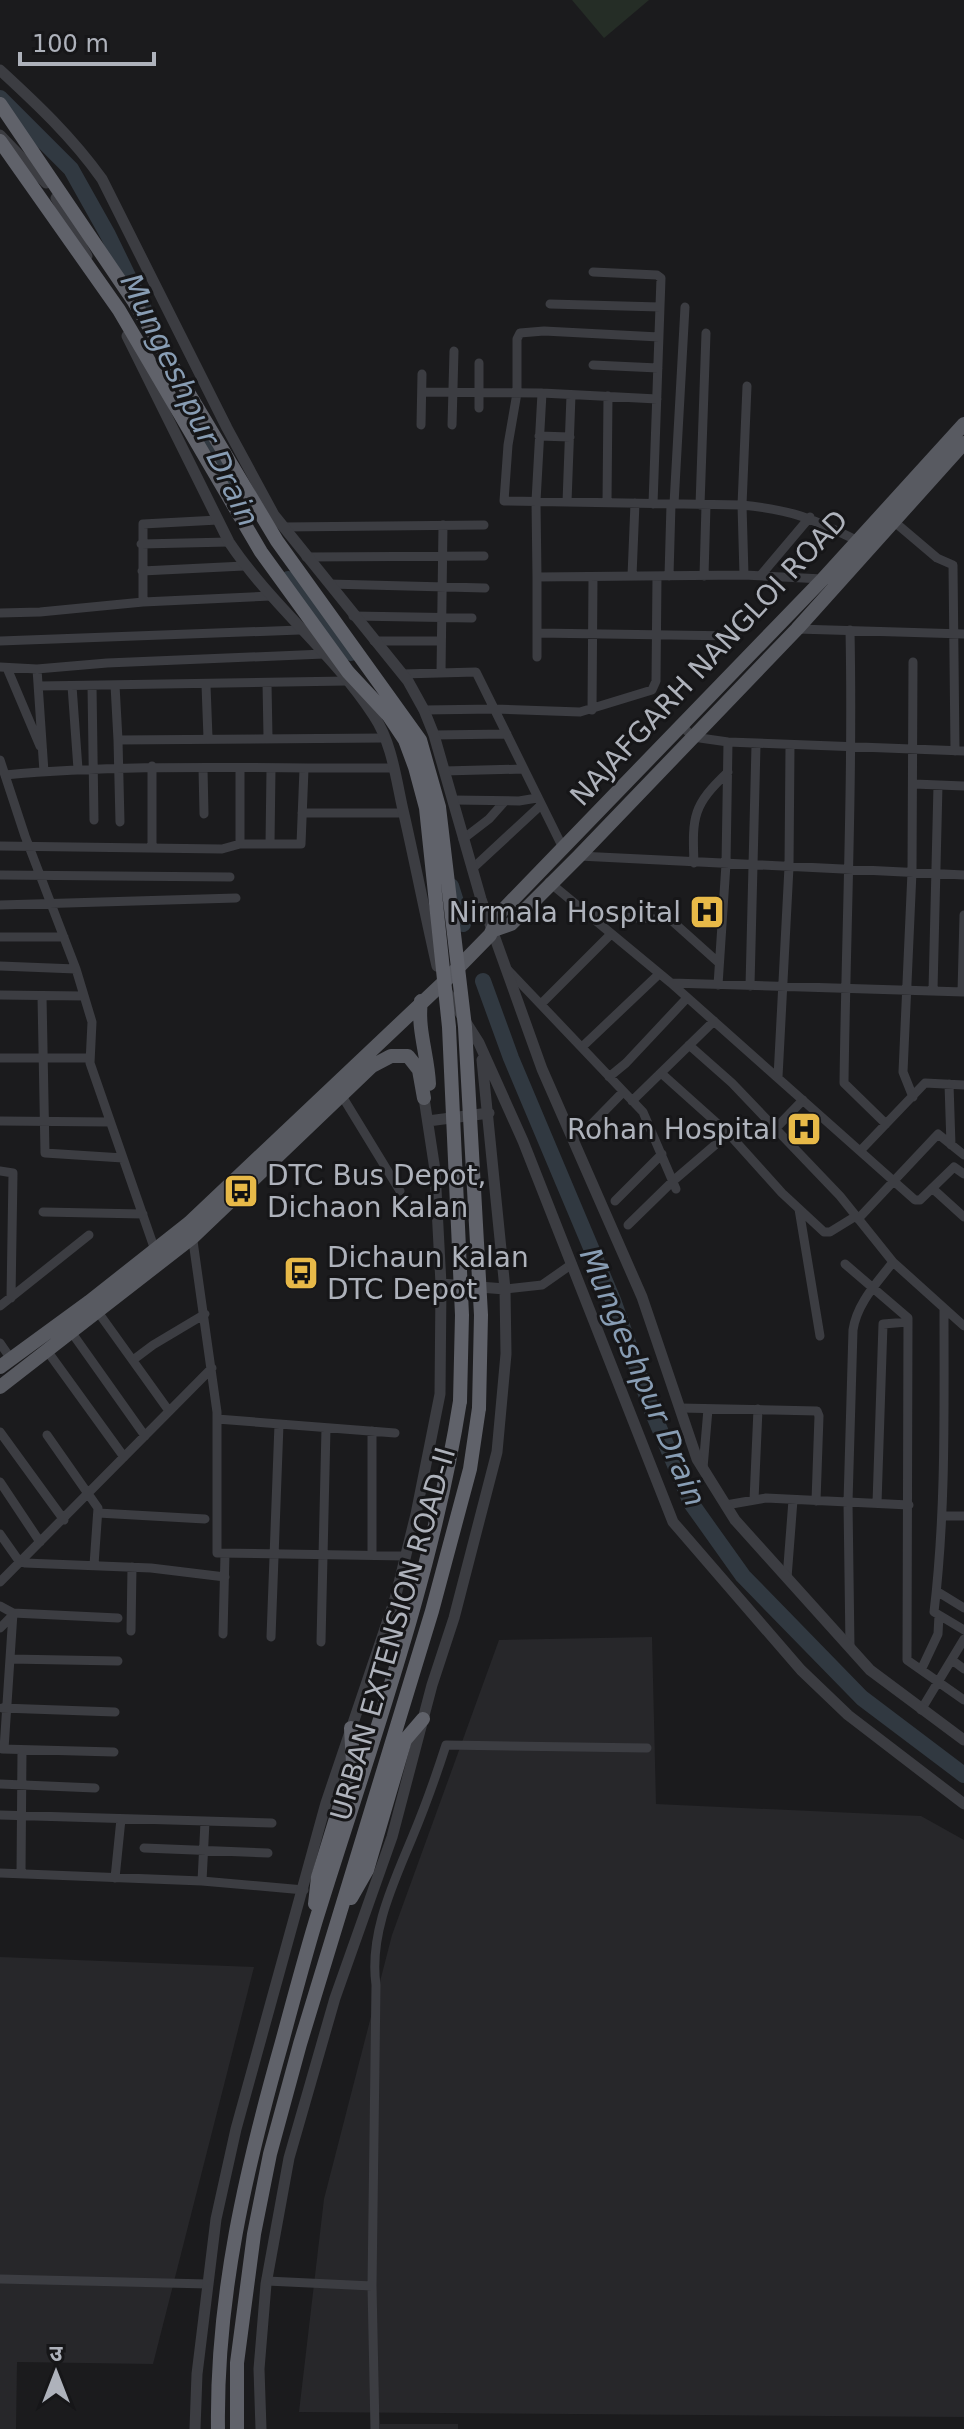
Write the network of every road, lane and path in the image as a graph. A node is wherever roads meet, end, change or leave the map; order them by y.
1 (0, 70) edge
2 (0, 104) edge
3 (0, 134) edge
4 (0, 141) edge
5 (593, 272) dead end
6 (550, 304) dead end
7 (660, 307) junction
8 (685, 307) dead end
9 (706, 333) dead end
10 (659, 337) junction
11 (454, 351) dead end
12 (479, 363) dead end
13 (593, 365) dead end
14 (658, 368) junction
15 (422, 374) dead end
16 (747, 386) dead end
17 (422, 392) junction
18 (452, 392) junction
19 (479, 393) junction
20 (517, 393) junction
21 (542, 393) junction
22 (571, 395) junction
23 (608, 396) junction
24 (657, 399) junction
25 (479, 408) dead end
26 (964, 424) edge
27 (421, 425) dead end
28 (452, 425) dead end
29 (539, 436) junction
30 (570, 437) junction
31 (964, 443) edge
32 (536, 501) junction
33 (567, 502) junction
34 (607, 502) junction
35 (635, 503) junction
36 (653, 504) junction
37 (672, 504) junction
38 (703, 505) junction
39 (742, 505) junction
40 (888, 516) junction
41 (810, 517) junction
42 (218, 520) junction
43 (443, 525) junction
44 (484, 525) dead end
45 (283, 527) junction
46 (856, 540) junction
47 (229, 542) junction
48 (141, 544) junction
49 (484, 556) dead end
50 (306, 557) junction
51 (443, 557) junction
52 (959, 565) edge
53 (244, 566) junction
54 (142, 571) junction
55 (744, 575) junction
56 (761, 575) junction
57 (632, 576) junction
58 (657, 576) junction
59 (669, 576) junction
60 (704, 576) junction
61 (537, 577) junction
62 (593, 577) junction
63 (823, 579) junction
64 (329, 584) junction
65 (441, 587) junction
66 (485, 588) dead end
67 (271, 596) junction
68 (143, 602) junction
69 (0, 613) edge
70 (353, 616) junction
71 (441, 617) junction
72 (472, 618) dead end
73 (797, 629) junction
74 (300, 630) junction
75 (850, 630) junction
76 (537, 633) junction
77 (960, 634) edge
78 (591, 635) junction
79 (656, 636) junction
80 (737, 636) dead end
81 (0, 641) edge
82 (374, 641) junction
83 (441, 641) junction
84 (324, 654) junction
85 (537, 657) dead end
86 (913, 662) dead end
87 (4, 668) edge
88 (37, 669) junction
89 (441, 673) junction
90 (402, 674) junction
91 (347, 681) junction
92 (267, 683) junction
93 (115, 685) junction
94 (206, 685) junction
95 (39, 686) junction
96 (72, 686) junction
97 (92, 686) junction
98 (495, 709) junction
99 (424, 710) junction
100 (592, 710) junction
101 (688, 732) junction
102 (507, 734) junction
103 (434, 735) junction
104 (268, 737) junction
105 (208, 738) junction
106 (384, 738) junction
107 (118, 740) junction
108 (728, 742) junction
109 (756, 745) junction
110 (790, 746) junction
111 (852, 748) junction
112 (914, 750) junction
113 (959, 751) edge
114 (43, 753) junction
115 (0, 760) edge
116 (152, 766) junction
117 (119, 767) junction
118 (95, 768) junction
119 (203, 768) junction
120 (394, 768) junction
121 (78, 769) junction
122 (271, 769) junction
123 (304, 769) junction
124 (523, 769) junction
125 (240, 770) junction
126 (444, 771) junction
127 (44, 772) junction
128 (728, 772) junction
129 (5, 775) junction
130 (914, 784) junction
131 (938, 785) junction
132 (964, 786) edge
133 (5, 792) edge
134 (453, 800) junction
135 (505, 801) junction
136 (539, 801) junction
137 (302, 813) junction
138 (404, 813) junction
139 (204, 814) dead end
140 (94, 820) dead end
141 (120, 822) dead end
142 (463, 839) junction
143 (240, 844) junction
144 (270, 844) junction
145 (0, 846) edge
146 (29, 846) junction
147 (152, 848) junction
148 (564, 850) junction
149 (579, 856) junction
150 (694, 863) junction
151 (726, 864) junction
152 (755, 866) junction
153 (789, 867) junction
154 (472, 869) junction
155 (847, 870) junction
156 (912, 872) junction
157 (936, 873) junction
158 (0, 875) edge
159 (40, 875) junction
160 (964, 875) edge
161 (230, 877) dead end
162 (545, 879) junction
163 (236, 898) dead end
164 (50, 901) junction
165 (0, 905) edge
166 (589, 915) junction
167 (964, 915) edge
168 (494, 930) junction
169 (611, 934) junction
170 (0, 937) edge
171 (64, 937) junction
172 (719, 963) junction
173 (0, 966) edge
174 (76, 969) junction
175 (507, 969) junction
176 (659, 974) junction
177 (443, 982) junction
178 (671, 983) junction
179 (718, 985) junction
180 (750, 986) junction
181 (784, 987) junction
182 (845, 988) junction
183 (907, 988) junction
184 (933, 990) junction
185 (963, 992) edge
186 (0, 995) edge
187 (42, 996) junction
188 (84, 996) junction
189 (687, 998) junction
190 (421, 1001) junction
191 (541, 1004) junction
192 (714, 1021) junction
193 (479, 1043) junction
194 (689, 1045) junction
195 (582, 1047) junction
196 (0, 1058) edge
197 (42, 1058) junction
198 (89, 1058) junction
199 (661, 1073) junction
200 (609, 1077) junction
201 (778, 1077) junction
202 (949, 1084) junction
203 (964, 1085) edge
204 (623, 1092) junction
205 (342, 1096) junction
206 (913, 1097) junction
207 (424, 1098) junction
208 (803, 1100) junction
209 (632, 1101) junction
210 (489, 1113) junction
211 (0, 1121) edge
212 (428, 1121) junction
213 (43, 1122) junction
214 (110, 1122) junction
215 (886, 1124) junction
216 (775, 1129) junction
217 (581, 1135) dead end
218 (715, 1145) dead end
219 (951, 1145) junction
220 (861, 1150) junction
221 (662, 1154) junction
222 (964, 1155) edge
223 (123, 1158) junction
224 (268, 1159) junction
225 (0, 1171) edge
226 (964, 1174) edge
227 (893, 1179) junction
228 (674, 1185) junction
229 (932, 1188) junction
230 (400, 1191) dead end
231 (615, 1201) dead end
232 (799, 1209) junction
233 (43, 1212) dead end
234 (143, 1214) junction
235 (857, 1217) junction
236 (964, 1217) edge
237 (628, 1225) dead end
238 (191, 1230) junction
239 (89, 1235) dead end
240 (158, 1257) junction
241 (893, 1262) junction
242 (572, 1264) junction
243 (845, 1264) dead end
244 (441, 1284) junction
245 (873, 1287) junction
246 (505, 1289) junction
247 (11, 1298) junction
248 (0, 1306) edge
249 (944, 1309) junction
250 (98, 1312) junction
251 (205, 1314) junction
252 (908, 1322) junction
253 (964, 1326) edge
254 (72, 1333) junction
255 (820, 1336) dead end
256 (0, 1343) edge
257 (48, 1352) junction
258 (133, 1360) junction
259 (6, 1363) edge
260 (212, 1368) junction
261 (0, 1387) edge
262 (680, 1408) junction
263 (708, 1409) junction
264 (758, 1409) junction
265 (169, 1411) junction
266 (217, 1419) junction
267 (279, 1424) junction
268 (326, 1428) junction
269 (372, 1431) junction
270 (0, 1432) edge
271 (395, 1433) dead end
272 (47, 1435) dead end
273 (145, 1436) junction
274 (124, 1457) junction
275 (703, 1468) junction
276 (0, 1482) edge
277 (88, 1494) junction
278 (754, 1500) junction
279 (793, 1500) junction
280 (816, 1501) junction
281 (848, 1502) junction
282 (877, 1503) junction
283 (726, 1505) junction
284 (909, 1505) junction
285 (98, 1513) junction
286 (942, 1516) junction
287 (964, 1516) edge
288 (205, 1519) dead end
289 (64, 1520) junction
290 (0, 1534) edge
291 (40, 1542) junction
292 (225, 1554) junction
293 (273, 1554) junction
294 (324, 1554) junction
295 (372, 1555) junction
296 (406, 1556) junction
297 (21, 1562) junction
298 (94, 1565) junction
299 (132, 1567) junction
300 (225, 1577) junction
301 (787, 1578) junction
302 (0, 1582) edge
303 (938, 1592) junction
304 (963, 1594) edge
305 (0, 1606) edge
306 (960, 1606) edge
307 (13, 1614) junction
308 (939, 1615) junction
309 (118, 1618) dead end
310 (0, 1628) edge
311 (964, 1630) edge
312 (131, 1631) dead end
313 (223, 1634) dead end
314 (271, 1637) dead end
315 (964, 1639) edge
316 (321, 1642) dead end
317 (850, 1647) junction
318 (10, 1659) junction
319 (952, 1660) junction
320 (118, 1661) dead end
321 (964, 1669) edge
322 (921, 1670) junction
323 (939, 1682) junction
324 (964, 1700) edge
325 (3, 1708) edge
326 (921, 1710) junction
327 (115, 1712) dead end
328 (423, 1719) junction
329 (351, 1728) junction
330 (964, 1740) edge
331 (647, 1748) dead end
332 (2, 1749) edge
333 (22, 1750) junction
334 (114, 1752) dead end
335 (0, 1784) edge
336 (22, 1785) junction
337 (95, 1788) dead end
338 (964, 1804) edge
339 (0, 1815) edge
340 (21, 1816) junction
341 (121, 1819) junction
342 (205, 1822) junction
343 (272, 1823) dead end
344 (144, 1848) dead end
345 (203, 1850) junction
346 (268, 1853) dead end
347 (0, 1873) edge
348 (21, 1874) junction
349 (115, 1878) junction
350 (202, 1881) junction
351 (304, 1890) junction
352 (374, 1890) junction
353 (389, 1896) junction
354 (317, 1917) junction
355 (336, 1927) junction
356 (0, 2279) edge
357 (267, 2281) junction
358 (208, 2284) junction
359 (372, 2286) junction
360 (195, 2429) edge
361 (218, 2429) edge
362 (237, 2429) edge
363 (261, 2429) edge
364 (375, 2429) edge

1 - 45 street
2 - 355 highway, URBAN EXTENSION ROAD-II, bridge
3 - 42 street
4 - 354 highway, URBAN EXTENSION ROAD-II, bridge
5 - 7 street
6 - 7 street
7 - 10 street
8 - 37 street
9 - 38 street
10 - 14 street
10 - 20 street
11 - 18 street
12 - 19 street
13 - 14 street
14 - 24 street
15 - 17 street
16 - 39 street
17 - 18 street
17 - 27 street
18 - 19 street
18 - 28 street
19 - 20 street
19 - 25 street
20 - 21 street
20 - 32 street
21 - 22 street
21 - 29 street
22 - 23 street
22 - 30 street
23 - 24 street
23 - 34 street
24 - 36 street
26 - 40 main road, NAJAFGARH NANGLOI ROAD
29 - 30 street
29 - 32 street
30 - 33 street
31 - 40 main road, NAJAFGARH NANGLOI ROAD
32 - 33 street
32 - 61 street
33 - 34 street
34 - 35 street
35 - 36 street
35 - 57 street
36 - 37 street
37 - 38 street
37 - 59 street
38 - 39 street
38 - 60 street
39 - 41 street
39 - 55 street
40 - 46 main road, NAJAFGARH NANGLOI ROAD
40 - 52 street
40 - 73 main road, NAJAFGARH NANGLOI ROAD
41 - 46 street
41 - 56 street
42 - 47 street
42 - 48 street
43 - 44 street
43 - 45 street
43 - 51 street
45 - 50 street
46 - 63 main road, NAJAFGARH NANGLOI ROAD
47 - 48 street
47 - 53 street
48 - 54 street
49 - 51 street
50 - 51 street
50 - 64 street
51 - 65 street
52 - 77 street
53 - 54 street
53 - 67 street
54 - 68 street
55 - 56 street
55 - 60 street
56 - 63 street
57 - 58 street
57 - 62 street
58 - 59 street
58 - 79 street
59 - 60 street
61 - 62 street
61 - 76 street
62 - 78 street
63 - 101 main road, NAJAFGARH NANGLOI ROAD
64 - 65 street
64 - 70 street
65 - 66 street
65 - 71 street
67 - 68 street
67 - 74 street
68 - 69 street
70 - 71 street
70 - 82 street
71 - 72 street
71 - 83 street
73 - 75 street
73 - 101 main road, NAJAFGARH NANGLOI ROAD
74 - 81 street
74 - 84 street
75 - 77 street
75 - 111 street
76 - 78 street
76 - 85 street
77 - 113 street
78 - 79 street
78 - 100 street
79 - 80 street
79 - 100 street
82 - 83 street
82 - 90 street
83 - 89 street
84 - 88 street
84 - 91 street
86 - 112 street
87 - 88 street
87 - 114 street
88 - 95 street
89 - 90 street
89 - 98 street
90 - 99 street
91 - 92 street
91 - 106 street
92 - 94 street
92 - 104 street
93 - 94 street
93 - 97 street
93 - 107 street
94 - 105 street
95 - 96 street
95 - 114 street
96 - 97 street
96 - 121 street
97 - 118 street
98 - 99 street
98 - 100 street
98 - 102 street
99 - 103 street
101 - 108 street
101 - 148 main road, NAJAFGARH NANGLOI ROAD
101 - 149 main road, NAJAFGARH NANGLOI ROAD
102 - 103 street
102 - 124 street
103 - 126 street
104 - 105 street
104 - 106 street
105 - 107 street
106 - 120 street
107 - 117 street
108 - 109 street
108 - 128 street
109 - 110 street
109 - 152 street
110 - 111 street
110 - 153 street
111 - 112 street
111 - 155 street
112 - 113 street
112 - 130 street
114 - 127 street
115 - 129 street
116 - 117 street
116 - 119 street
116 - 147 street
117 - 118 street
117 - 141 street
118 - 121 street
118 - 140 street
119 - 125 street
119 - 139 street
120 - 123 street
120 - 138 street
121 - 127 street
122 - 123 street
122 - 125 street
122 - 144 street
123 - 137 street
124 - 126 street
124 - 136 street
125 - 143 street
126 - 134 street
127 - 129 street
128 - 150 street
128 - 151 street
129 - 133 street
130 - 131 street
130 - 156 street
131 - 132 street
131 - 157 street
133 - 146 street
134 - 135 street
134 - 142 street
135 - 136 street
135 - 142 street
136 - 148 street
136 - 154 street
137 - 138 street
137 - 144 street
138 - 177 street
142 - 154 street
143 - 144 street
143 - 147 street
145 - 146 street
146 - 147 street
146 - 159 street
148 - 162 main road, NAJAFGARH NANGLOI ROAD
149 - 150 street
149 - 162 main road, NAJAFGARH NANGLOI ROAD
150 - 151 street
151 - 152 street
151 - 172 street
152 - 153 street
152 - 180 street
153 - 155 street
153 - 181 street
154 - 168 street
155 - 156 street
155 - 182 street
156 - 157 street
156 - 183 street
157 - 160 street
157 - 184 street
158 - 159 street
159 - 161 street
159 - 164 street
162 - 166 street
162 - 168 main road, NAJAFGARH NANGLOI ROAD
163 - 164 street
164 - 165 street
164 - 171 street
166 - 169 street
166 - 172 street
167 - 185 street
168 - 175 street
168 - 177 main road, NAJAFGARH NANGLOI ROAD
169 - 176 street
169 - 191 street
170 - 171 street
171 - 174 street
172 - 179 street
173 - 174 street
174 - 188 street
175 - 191 street
175 - 262 street
176 - 178 street
176 - 195 street
177 - 190 main road, NAJAFGARH NANGLOI ROAD
177 - 193 street
178 - 179 street
178 - 189 street
179 - 180 street
180 - 181 street
181 - 182 street
181 - 201 street
182 - 183 street
182 - 215 street
183 - 184 street
183 - 206 street
184 - 185 street
186 - 187 street
187 - 188 street
187 - 197 street
188 - 198 street
189 - 192 street
189 - 200 street
190 - 207 main road
190 - 224 main road, NAJAFGARH NANGLOI ROAD
191 - 195 street
192 - 194 street
192 - 201 street
193 - 210 street
193 - 242 street
194 - 199 street
194 - 216 street
195 - 200 street
196 - 197 street
197 - 198 street
197 - 213 street
198 - 214 street
199 - 209 street
199 - 232 street
200 - 204 street
201 - 208 street
202 - 203 street
202 - 206 street
202 - 219 street
204 - 209 street
204 - 217 street
205 - 207 main road
205 - 224 main road
205 - 230 street
206 - 215 street
207 - 212 street
208 - 216 street
208 - 220 street
209 - 221 street
210 - 212 street
210 - 246 street
211 - 213 street
212 - 244 street
213 - 214 street
213 - 223 street
214 - 223 street
215 - 220 street
216 - 235 street
218 - 228 street
219 - 222 street
219 - 227 street
220 - 227 street
221 - 228 street
221 - 231 street
223 - 234 street
224 - 238 main road
225 - 247 street
226 - 229 street
227 - 229 street
227 - 235 street
228 - 237 street
229 - 236 street
232 - 235 street
232 - 255 street
233 - 234 street
234 - 240 street
235 - 241 street
238 - 240 main road
238 - 251 street
239 - 247 street
240 - 250 main road
240 - 259 main road
241 - 245 street
241 - 249 street
242 - 246 street
242 - 338 street
243 - 245 street
244 - 246 street
244 - 296 street
245 - 252 street
245 - 281 street
246 - 328 street
247 - 248 street
249 - 253 street
249 - 286 street
250 - 254 main road
250 - 258 street
251 - 258 street
251 - 260 street
252 - 282 street
252 - 284 street
254 - 257 main road
254 - 273 street
256 - 259 street
257 - 261 main road
257 - 274 street
258 - 265 street
260 - 265 street
260 - 266 street
262 - 263 street
262 - 275 street
263 - 264 street
263 - 275 street
264 - 278 street
264 - 280 street
265 - 273 street
266 - 267 street
266 - 292 street
267 - 268 street
267 - 293 street
268 - 269 street
268 - 294 street
269 - 271 street
269 - 295 street
270 - 289 street
272 - 277 street
273 - 274 street
274 - 277 street
275 - 283 street
276 - 291 street
277 - 285 street
277 - 289 street
278 - 279 street
278 - 283 street
279 - 280 street
279 - 301 street
280 - 281 street
281 - 282 street
281 - 317 street
282 - 284 street
283 - 301 street
284 - 322 street
285 - 288 street
285 - 298 street
286 - 287 street
286 - 303 street
289 - 291 street
290 - 297 street
291 - 297 street
292 - 293 street
292 - 300 street
293 - 294 street
293 - 314 street
294 - 295 street
294 - 316 street
295 - 296 street
296 - 329 street
297 - 298 street
297 - 302 street
298 - 299 street
299 - 300 street
299 - 312 street
300 - 313 street
301 - 317 street
303 - 306 street
303 - 308 street
304 - 306 street
305 - 307 street
307 - 309 street
307 - 310 street
307 - 318 street
308 - 311 street
308 - 322 street
315 - 319 street
317 - 326 street
318 - 320 street
318 - 325 street
319 - 321 street
319 - 323 street
322 - 323 street
323 - 324 street
323 - 326 street
325 - 327 street
325 - 332 street
326 - 330 street
328 - 352 street
328 - 355 highway
329 - 351 street
329 - 354 highway
331 - 353 street
332 - 333 street
333 - 334 street
333 - 336 street
335 - 336 street
336 - 337 street
336 - 340 street
339 - 340 street
340 - 341 street
340 - 348 street
341 - 342 street
341 - 349 street
342 - 343 street
342 - 345 street
344 - 345 street
345 - 346 street
345 - 350 street
347 - 348 street
348 - 349 street
349 - 350 street
350 - 351 street
351 - 358 street
352 - 353 street
352 - 357 street
353 - 359 street
354 - 361 highway, URBAN EXTENSION ROAD-II
355 - 362 highway, URBAN EXTENSION ROAD-II
356 - 358 street
357 - 359 street
357 - 363 street
358 - 360 street
359 - 364 street

